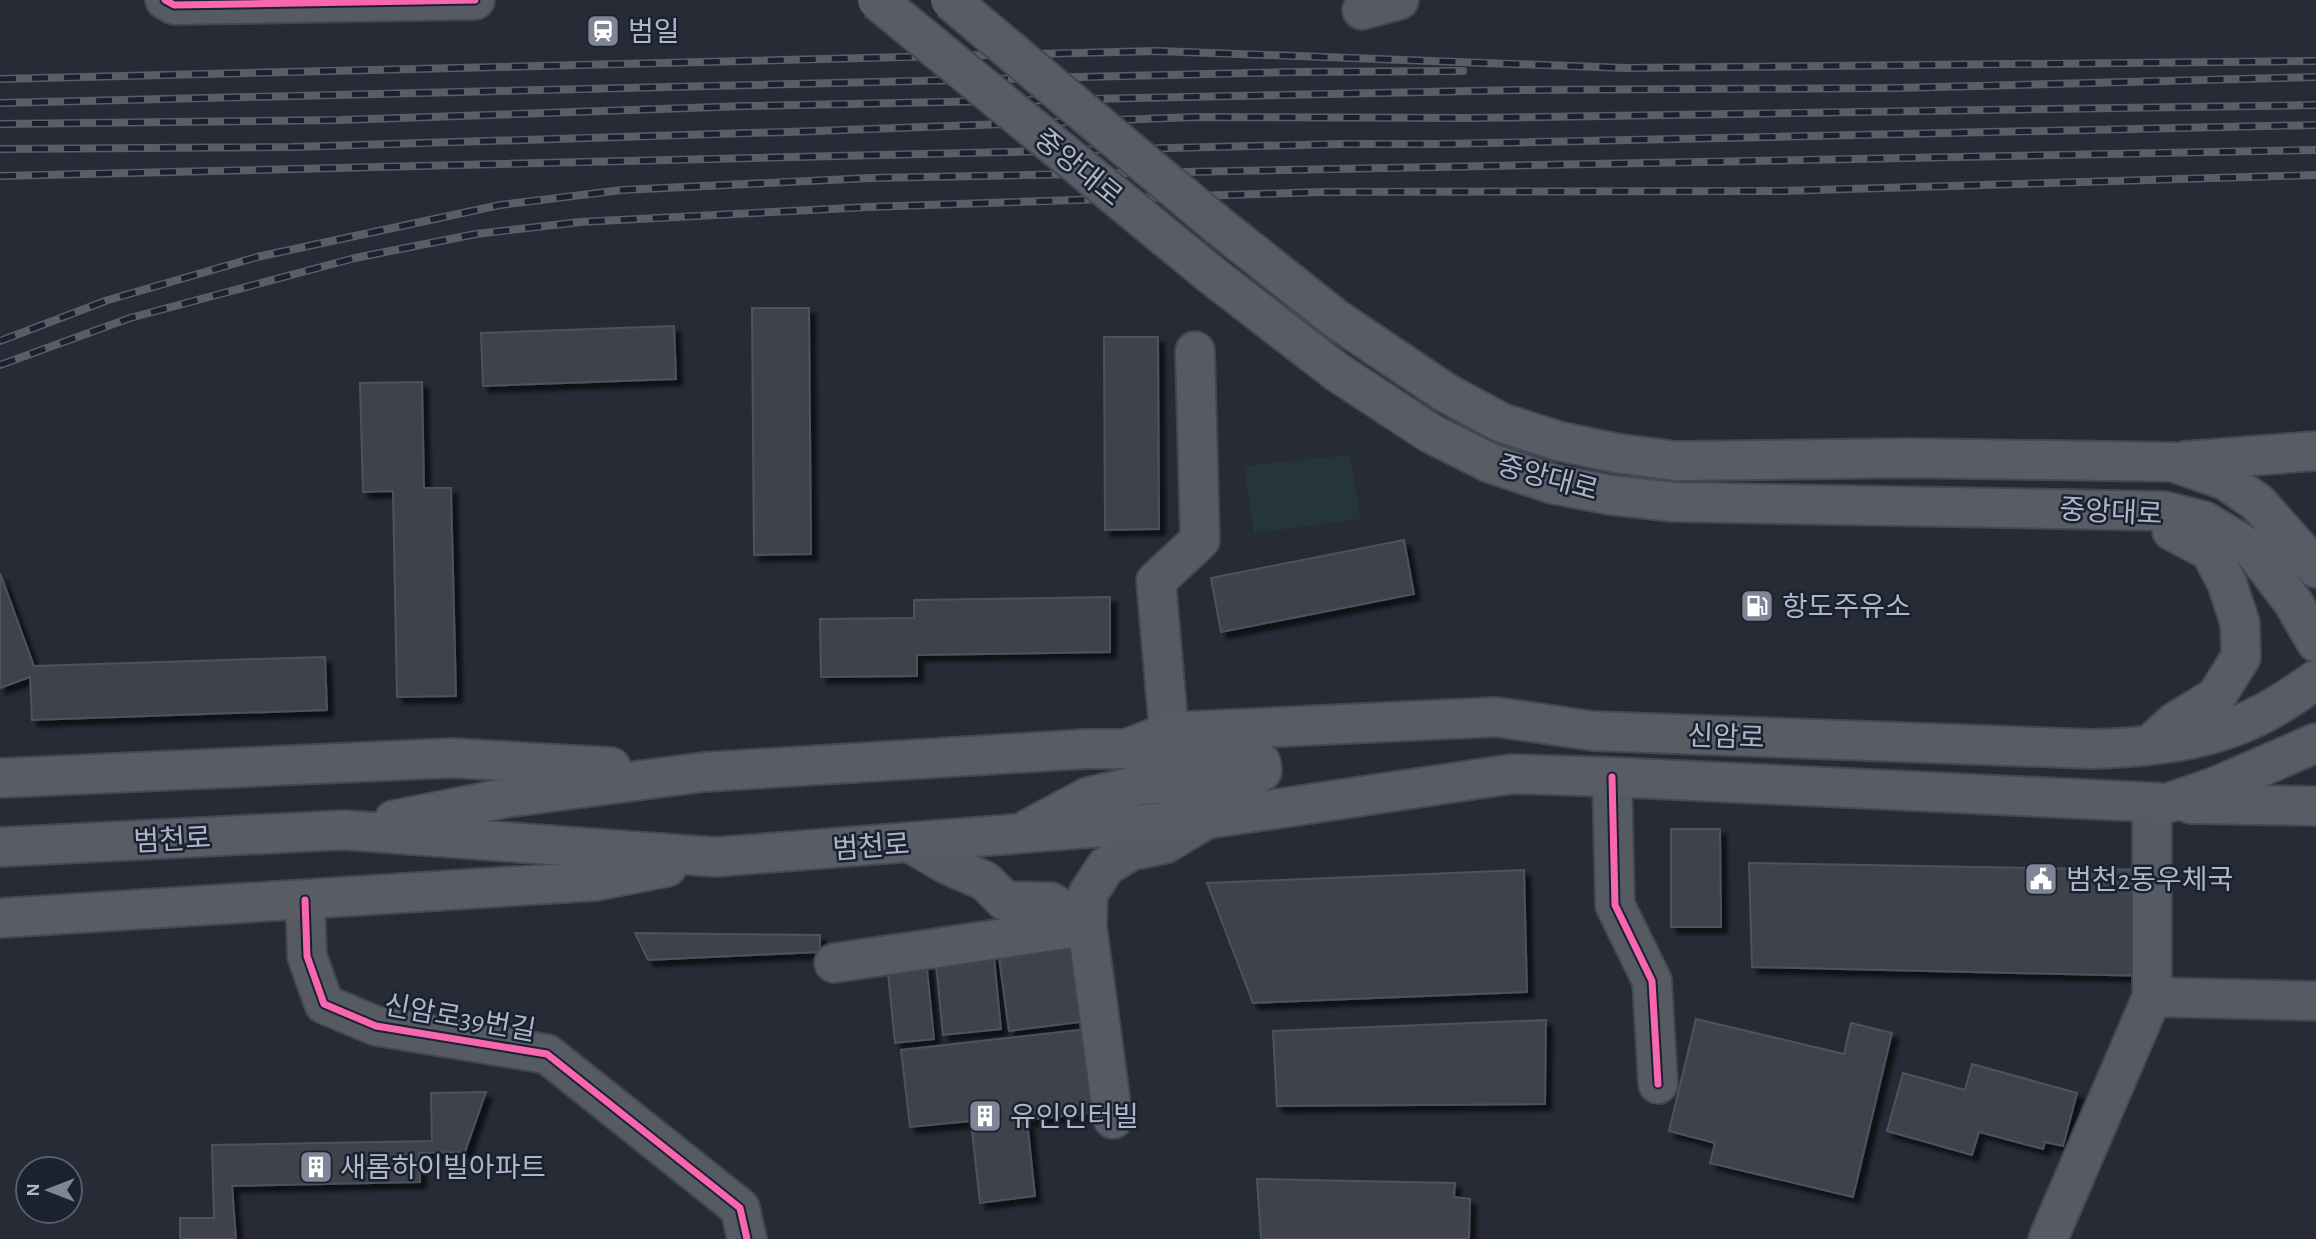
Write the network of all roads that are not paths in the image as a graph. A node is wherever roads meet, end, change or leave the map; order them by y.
1 (165, 0) edge
2 (475, 0) edge
3 (877, 0) edge
4 (950, 0) edge
5 (1399, 0) edge
6 (1362, 10) dead end
7 (1195, 351) dead end
8 (2316, 451) edge
9 (2173, 462) junction
10 (2093, 508) junction
11 (2316, 568) edge
12 (2316, 642) edge
13 (2316, 680) edge
14 (1169, 732) junction
15 (2316, 743) edge
16 (2148, 747) junction
17 (1126, 749) junction
18 (704, 772) junction
19 (1612, 777) junction
20 (0, 778) edge
21 (1396, 789) joint
22 (2160, 803) junction
23 (2316, 806) edge
24 (1207, 819) junction
25 (344, 830) junction
26 (1019, 834) junction
27 (912, 844) junction
28 (0, 847) edge
29 (715, 857) junction
30 (305, 900) junction
31 (0, 918) edge
32 (1087, 926) junction
33 (834, 963) dead end
34 (2152, 997) junction
35 (2316, 1001) edge
36 (1658, 1084) dead end
37 (1113, 1119) dead end
38 (747, 1239) edge
39 (2048, 1239) edge

1 - 2 street
3 - 10 main road, 중앙대로, bridge
4 - 9 main road, 중앙대로, bridge
5 - 6 street
7 - 14 street
8 - 9 main road
9 - 11 main road, 중앙대로
10 - 12 main road, 중앙대로
10 - 16 main road
13 - 16 main road, 신암로
14 - 16 main road, 신암로
14 - 17 main road, 신암로
15 - 22 main road, 신암로
17 - 18 main road, 범천로
17 - 26 main road
18 - 20 main road
18 - 25 main road, 범천로
19 - 21 main road, 신암로
19 - 22 main road, 신암로
19 - 36 street
21 - 24 main road, 범천로
22 - 23 main road
22 - 34 street
24 - 26 main road, 범천로
24 - 32 street
25 - 28 main road, 범천로
25 - 29 main road, 범천로
26 - 27 main road, 범천로
27 - 29 main road, 범천로
27 - 32 street
29 - 30 main road
30 - 31 main road
30 - 38 street, 신암로39번길
32 - 33 street
32 - 37 street
34 - 35 street
34 - 39 street

